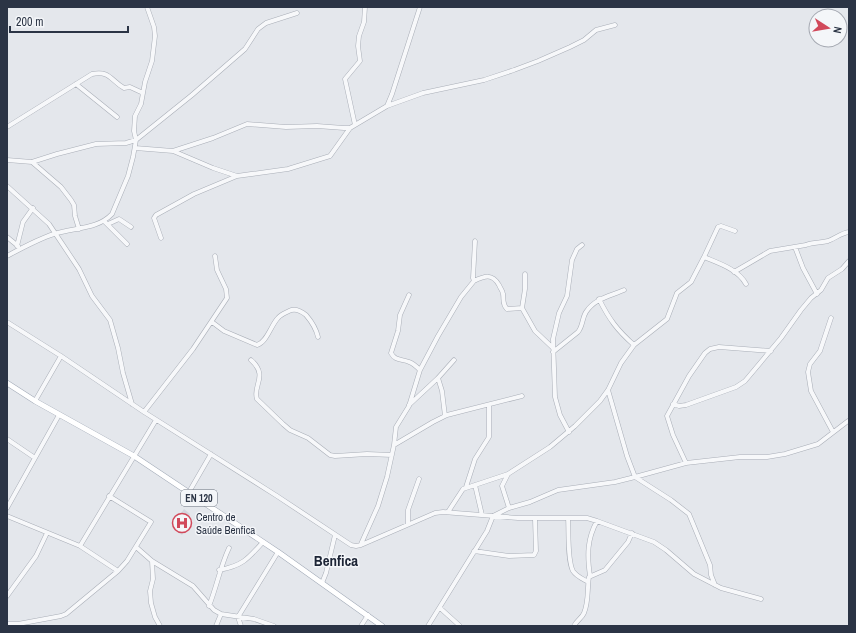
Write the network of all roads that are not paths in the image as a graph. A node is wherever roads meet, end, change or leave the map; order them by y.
1 (147, 7) edge
2 (365, 7) edge
3 (420, 7) edge
4 (297, 13) dead end
5 (615, 25) dead end
6 (76, 84) junction
7 (144, 93) junction
8 (387, 106) junction
9 (117, 116) dead end
10 (355, 125) junction
11 (7, 126) edge
12 (350, 128) junction
13 (136, 140) junction
14 (135, 148) junction
15 (173, 151) junction
16 (7, 160) edge
17 (32, 162) junction
18 (237, 176) junction
19 (7, 186) edge
20 (33, 208) junction
21 (104, 221) junction
22 (108, 224) junction
23 (131, 227) dead end
24 (79, 229) junction
25 (735, 231) dead end
26 (849, 232) edge
27 (55, 234) junction
28 (7, 237) edge
29 (161, 238) dead end
30 (475, 241) dead end
31 (128, 244) dead end
32 (582, 245) dead end
33 (19, 247) junction
34 (795, 247) junction
35 (7, 256) edge
36 (215, 256) dead end
37 (704, 257) junction
38 (849, 261) edge
39 (734, 272) junction
40 (525, 274) dead end
41 (474, 281) junction
42 (746, 284) dead end
43 (624, 290) dead end
44 (409, 294) dead end
45 (817, 294) junction
46 (599, 300) junction
47 (522, 308) junction
48 (831, 318) dead end
49 (7, 322) edge
50 (212, 322) junction
51 (318, 337) dead end
52 (634, 345) junction
53 (553, 350) junction
54 (771, 351) junction
55 (61, 356) junction
56 (251, 360) dead end
57 (454, 360) dead end
58 (420, 370) junction
59 (438, 378) junction
60 (7, 383) edge
61 (608, 390) junction
62 (522, 396) dead end
63 (35, 401) junction
64 (132, 404) junction
65 (673, 404) junction
66 (489, 405) junction
67 (409, 406) junction
68 (144, 412) junction
69 (59, 414) junction
70 (445, 416) junction
71 (156, 420) junction
72 (848, 422) dead end
73 (568, 432) junction
74 (833, 432) junction
75 (7, 439) edge
76 (394, 445) junction
77 (212, 454) junction
78 (392, 455) junction
79 (134, 456) junction
80 (35, 458) junction
81 (686, 463) junction
82 (508, 474) junction
83 (635, 477) junction
84 (496, 478) junction
85 (419, 479) dead end
86 (475, 485) junction
87 (502, 486) junction
88 (466, 487) junction
89 (189, 492) junction
90 (109, 496) junction
91 (7, 508) edge
92 (509, 508) junction
93 (448, 512) junction
94 (482, 515) junction
95 (7, 516) edge
96 (493, 516) junction
97 (568, 518) junction
98 (535, 519) junction
99 (597, 520) junction
100 (408, 524) junction
101 (47, 533) junction
102 (632, 533) junction
103 (335, 535) junction
104 (263, 542) junction
105 (361, 545) junction
106 (80, 546) junction
107 (136, 547) junction
108 (229, 548) dead end
109 (474, 551) junction
110 (278, 552) junction
111 (152, 561) junction
112 (219, 570) junction
113 (118, 571) junction
114 (590, 576) junction
115 (588, 582) junction
116 (322, 583) junction
117 (715, 585) junction
118 (7, 596) edge
119 (761, 598) dead end
120 (209, 606) junction
121 (440, 608) junction
122 (221, 614) junction
123 (368, 616) junction
124 (238, 617) junction
125 (7, 624) edge
126 (19, 625) edge
127 (160, 626) edge
128 (216, 626) edge
129 (241, 626) edge
130 (274, 626) edge
131 (361, 626) edge
132 (382, 626) edge
133 (428, 626) edge
134 (460, 626) edge
135 (574, 626) edge

1 - 7 street
2 - 10 street
3 - 8 street
4 - 13 street
5 - 8 street
6 - 7 street
6 - 9 street
6 - 11 street
7 - 13 street
8 - 10 street
10 - 12 street
12 - 15 street
12 - 18 street
13 - 14 street
13 - 17 street
14 - 15 street
14 - 21 street
15 - 18 street
16 - 17 street
17 - 24 street
18 - 29 street
19 - 20 street
20 - 27 street
20 - 33 street
21 - 22 street
21 - 24 street
22 - 23 street
22 - 31 street
24 - 27 street
25 - 37 street
26 - 34 street
27 - 33 street
27 - 64 street
28 - 33 street
30 - 41 street
32 - 53 street
33 - 35 street
34 - 39 street
34 - 45 street
36 - 50 street
37 - 39 street
37 - 52 street
38 - 45 street
39 - 42 street
40 - 47 street
41 - 47 street
41 - 58 street
43 - 46 street
44 - 58 street
45 - 54 street
46 - 52 street
46 - 53 street
47 - 53 street
48 - 74 street
49 - 55 street
50 - 51 street
50 - 68 street
52 - 61 street
53 - 73 street
54 - 65 street
54 - 65 street
55 - 63 street
55 - 64 street
56 - 78 street
57 - 59 street
58 - 67 street
59 - 67 street
59 - 70 street
60 - 63 main road, EN 120
61 - 73 street
61 - 83 street
62 - 66 street
63 - 69 main road, EN 120
64 - 68 street
65 - 81 street
66 - 70 street
66 - 88 street
67 - 76 street
68 - 71 street
69 - 79 main road, EN 120
69 - 80 street
70 - 76 street
71 - 77 street
71 - 79 street
72 - 74 street
73 - 82 street
74 - 81 street
75 - 80 street
76 - 78 street
77 - 89 street
77 - 103 street
78 - 105 street
79 - 89 main road, EN 120
79 - 90 street
80 - 91 street
81 - 83 street
82 - 84 street
82 - 87 street
83 - 92 street
83 - 117 street
84 - 86 street
84 - 87 street
85 - 100 street
86 - 88 street
86 - 94 street
87 - 92 street
88 - 93 street
89 - 104 main road, EN 120
90 - 106 street
90 - 107 street
92 - 96 street
93 - 94 street
93 - 100 street
94 - 96 street
95 - 101 street
96 - 98 street
96 - 109 street
97 - 98 street
97 - 99 street
97 - 115 street
98 - 109 street
99 - 102 street
99 - 114 street
100 - 105 street
101 - 106 street
101 - 118 street
102 - 114 street
102 - 117 street
103 - 105 street
103 - 116 street
104 - 110 main road, EN 120
104 - 112 street
106 - 113 street
107 - 111 street
107 - 113 street
108 - 112 street
109 - 121 street
110 - 116 main road, EN 120
110 - 124 street
111 - 120 street
111 - 127 street
112 - 120 street
113 - 126 street
114 - 115 street
115 - 135 street
116 - 123 main road, EN 120
117 - 119 street
120 - 122 street
121 - 133 street
121 - 134 street
122 - 124 street
122 - 128 street
123 - 131 street
123 - 132 main road, EN 120
124 - 129 street
124 - 130 street
125 - 126 street

